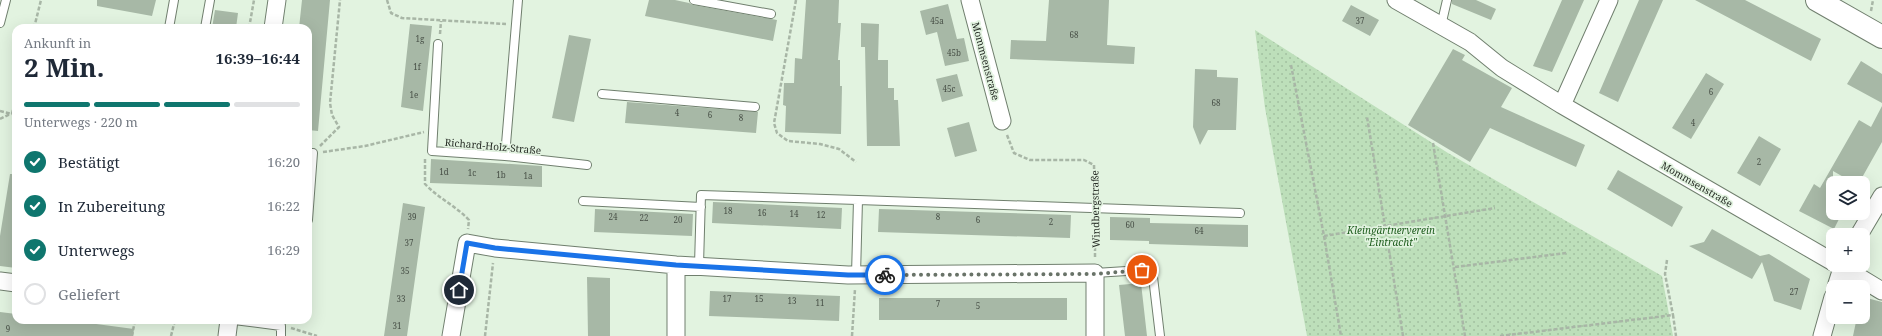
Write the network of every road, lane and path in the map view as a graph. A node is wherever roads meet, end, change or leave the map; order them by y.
1 (6, 0) edge
2 (41, 0) edge
3 (174, 0) edge
4 (210, 0) edge
5 (254, 0) edge
6 (277, 0) edge
7 (340, 0) edge
8 (387, 0) edge
9 (518, 0) edge
10 (694, 0) edge
11 (796, 0) edge
12 (970, 0) edge
13 (1396, 0) edge
14 (1447, 0) edge
15 (1609, 0) edge
16 (1817, 0) edge
17 (771, 14) dead end
18 (0, 23) edge
19 (35, 24) edge
20 (170, 24) edge
21 (206, 24) edge
22 (250, 24) edge
23 (274, 24) edge
24 (516, 24) junction
25 (1441, 26) junction
26 (1882, 37) edge
27 (438, 44) dead end
28 (1291, 65) dead end
29 (602, 94) dead end
30 (1562, 105) junction
31 (755, 107) dead end
32 (0, 111) edge
33 (12, 111) edge
34 (11, 114) junction
35 (1367, 118) dead end
36 (0, 119) edge
37 (1002, 122) joint
38 (433, 129) junction
39 (1433, 142) dead end
40 (312, 151) edge
41 (432, 151) junction
42 (312, 153) edge
43 (505, 156) junction
44 (856, 162) dead end
45 (587, 165) dead end
46 (1882, 196) edge
47 (858, 200) junction
48 (583, 201) dead end
49 (701, 207) junction
50 (1095, 207) junction
51 (1494, 208) dead end
52 (1240, 213) dead end
53 (1446, 215) junction
54 (1385, 226) junction
55 (1863, 228) edge
56 (1324, 236) junction
57 (467, 243) junction
58 (495, 248) junction
59 (1567, 253) dead end
60 (1826, 257) edge
61 (1667, 260) dead end
62 (676, 265) junction
63 (699, 265) junction
64 (1455, 267) junction
65 (1851, 272) edge
66 (1095, 274) junction
67 (856, 275) junction
68 (0, 281) edge
69 (12, 282) edge
70 (1882, 290) edge
71 (1673, 315) junction
72 (1826, 322) edge
73 (134, 324) edge
74 (174, 324) edge
75 (228, 324) edge
76 (265, 324) edge
77 (281, 326) junction
78 (132, 336) edge
79 (171, 336) edge
80 (227, 336) edge
81 (281, 336) edge
82 (317, 336) edge
83 (451, 336) edge
84 (485, 336) edge
85 (676, 336) edge
86 (852, 336) edge
87 (1095, 336) edge
88 (1160, 336) edge
89 (1341, 336) edge
90 (1403, 336) edge
91 (1465, 336) edge
92 (1500, 336) edge
93 (1676, 336) edge
94 (1822, 336) edge

1 - 18 lane
2 - 19 path
3 - 20 lane
4 - 21 lane
5 - 22 path
6 - 23 street
7 - 40 path
8 - 24 path
9 - 24 lane
10 - 17 lane
11 - 44 path
12 - 37 street, Mommsenstraße
13 - 25 street, Mommsenstraße
14 - 25 lane
15 - 30 street
16 - 26 main road
24 - 43 lane
25 - 30 street, Mommsenstraße
27 - 38 lane, Richard-Holz-Straße
28 - 56 path
29 - 31 lane
30 - 60 street, Mommsenstraße
32 - 34 path
33 - 34 path
34 - 36 path
35 - 54 path
37 - 50 path, Windbergstraße
38 - 41 lane, Richard-Holz-Straße
38 - 42 path
39 - 53 path
41 - 43 lane, Richard-Holz-Straße
41 - 57 path
43 - 45 lane, Richard-Holz-Straße
46 - 55 street
47 - 49 lane
47 - 50 lane
47 - 67 lane
48 - 49 lane
49 - 63 lane
50 - 52 lane
50 - 66 path, Windbergstraße
51 - 53 path
53 - 54 path
53 - 64 path
54 - 56 path
54 - 90 path
56 - 89 path
57 - 58 street
57 - 83 street
58 - 62 street
58 - 84 path
59 - 64 path
61 - 71 path
62 - 63 street
62 - 85 street
63 - 67 street
64 - 91 path
65 - 70 street, Mommsenstraße
66 - 67 street
66 - 87 street
66 - 88 lane
67 - 86 path
68 - 69 street
71 - 92 path
71 - 93 path
72 - 94 street
73 - 78 path
74 - 79 path
75 - 80 street
76 - 77 lane
77 - 81 lane
77 - 82 path

